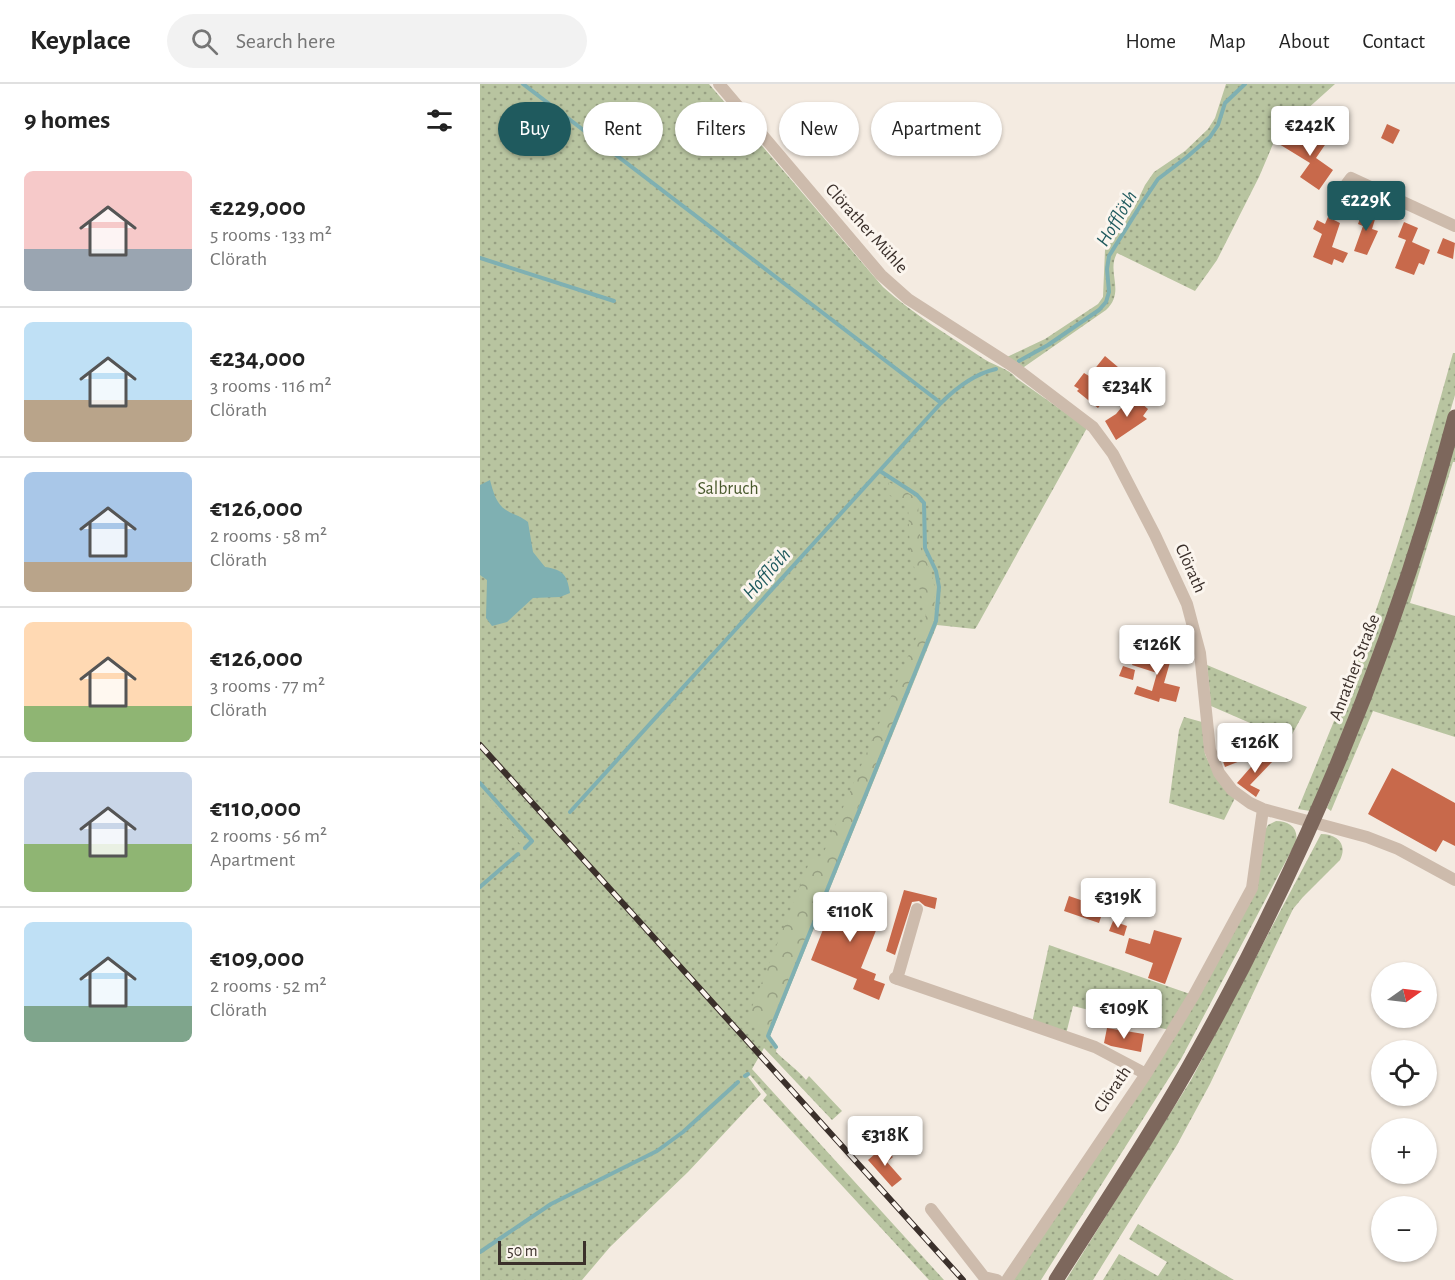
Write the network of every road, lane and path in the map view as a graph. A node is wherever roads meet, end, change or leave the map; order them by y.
1 (719, 84) edge
2 (1334, 201) dead end
3 (1455, 226) edge
4 (1017, 370) joint
5 (1455, 417) edge
6 (1263, 809) junction
7 (1313, 823) junction
8 (1455, 880) edge
9 (917, 909) dead end
10 (1146, 1074) junction
11 (931, 1209) dead end
12 (997, 1280) edge
13 (1007, 1280) edge
14 (1056, 1280) edge

1 - 4 street, Clörather Mühle
2 - 3 street
4 - 6 street, Clörath
5 - 7 main road, Anrather Straße
6 - 7 street, Clörath
6 - 10 street, Clörath
7 - 8 street, Clörath
7 - 14 main road, Anrather Straße
9 - 10 street
10 - 13 street, Clörath
11 - 12 street

